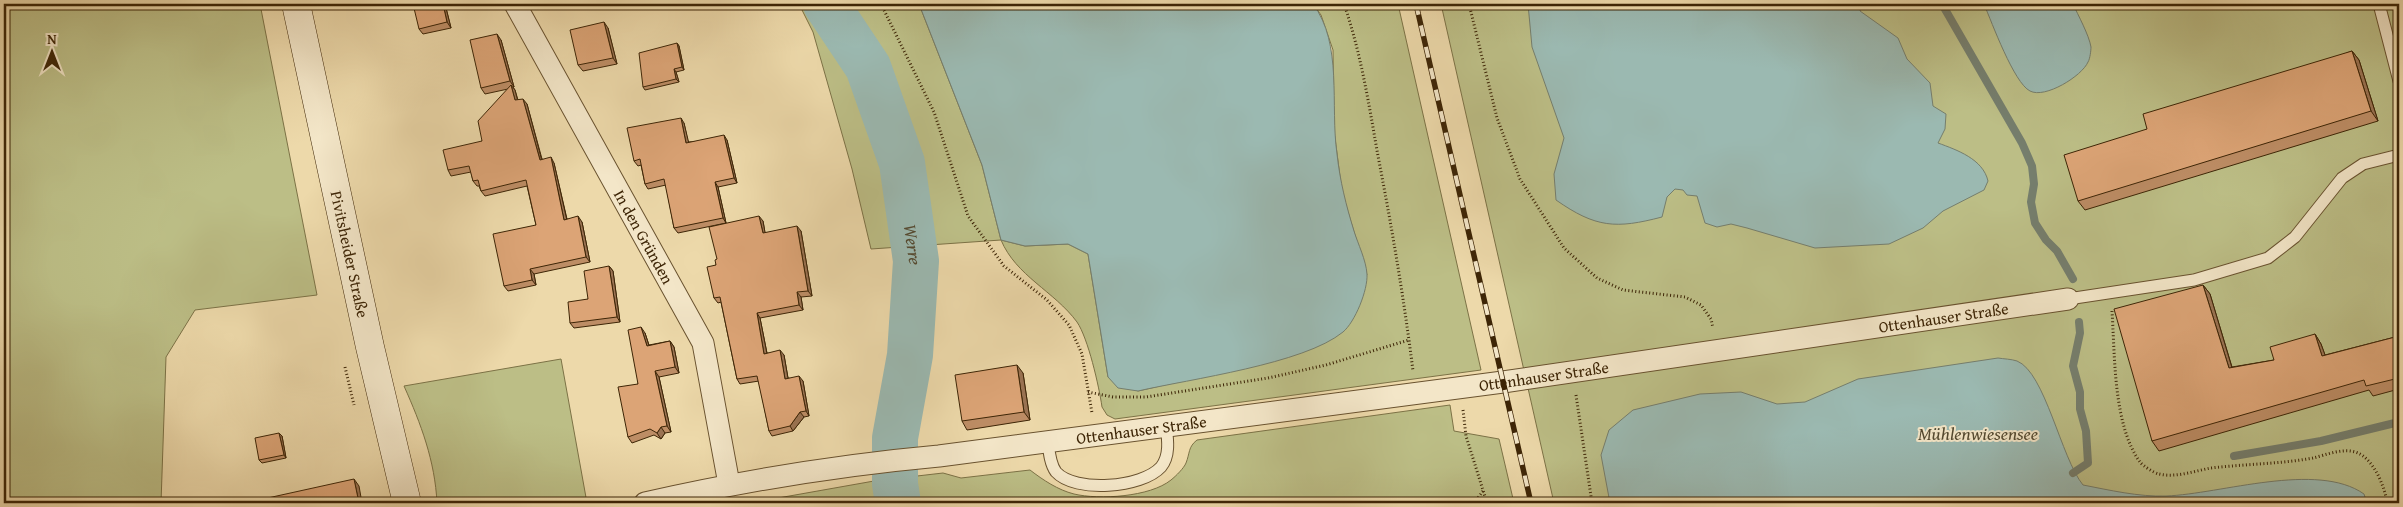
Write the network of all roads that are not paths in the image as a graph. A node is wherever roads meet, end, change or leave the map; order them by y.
1 (296, 4) edge
2 (515, 4) edge
3 (2379, 4) edge
4 (2399, 81) edge
5 (2399, 155) edge
6 (2068, 299) joint
7 (1166, 426) junction
8 (1048, 442) junction
9 (729, 484) junction
10 (407, 503) edge
11 (645, 503) edge

1 - 10 main road, Pivitsheider Straße
2 - 9 street, In den Gründen
3 - 4 lane
5 - 6 lane, Ottenhauser Straße
6 - 7 street, Ottenhauser Straße
7 - 8 street, Ottenhauser Straße
7 - 8 lane
8 - 9 street, Ottenhauser Straße
9 - 11 street, Ottenhauser Straße

